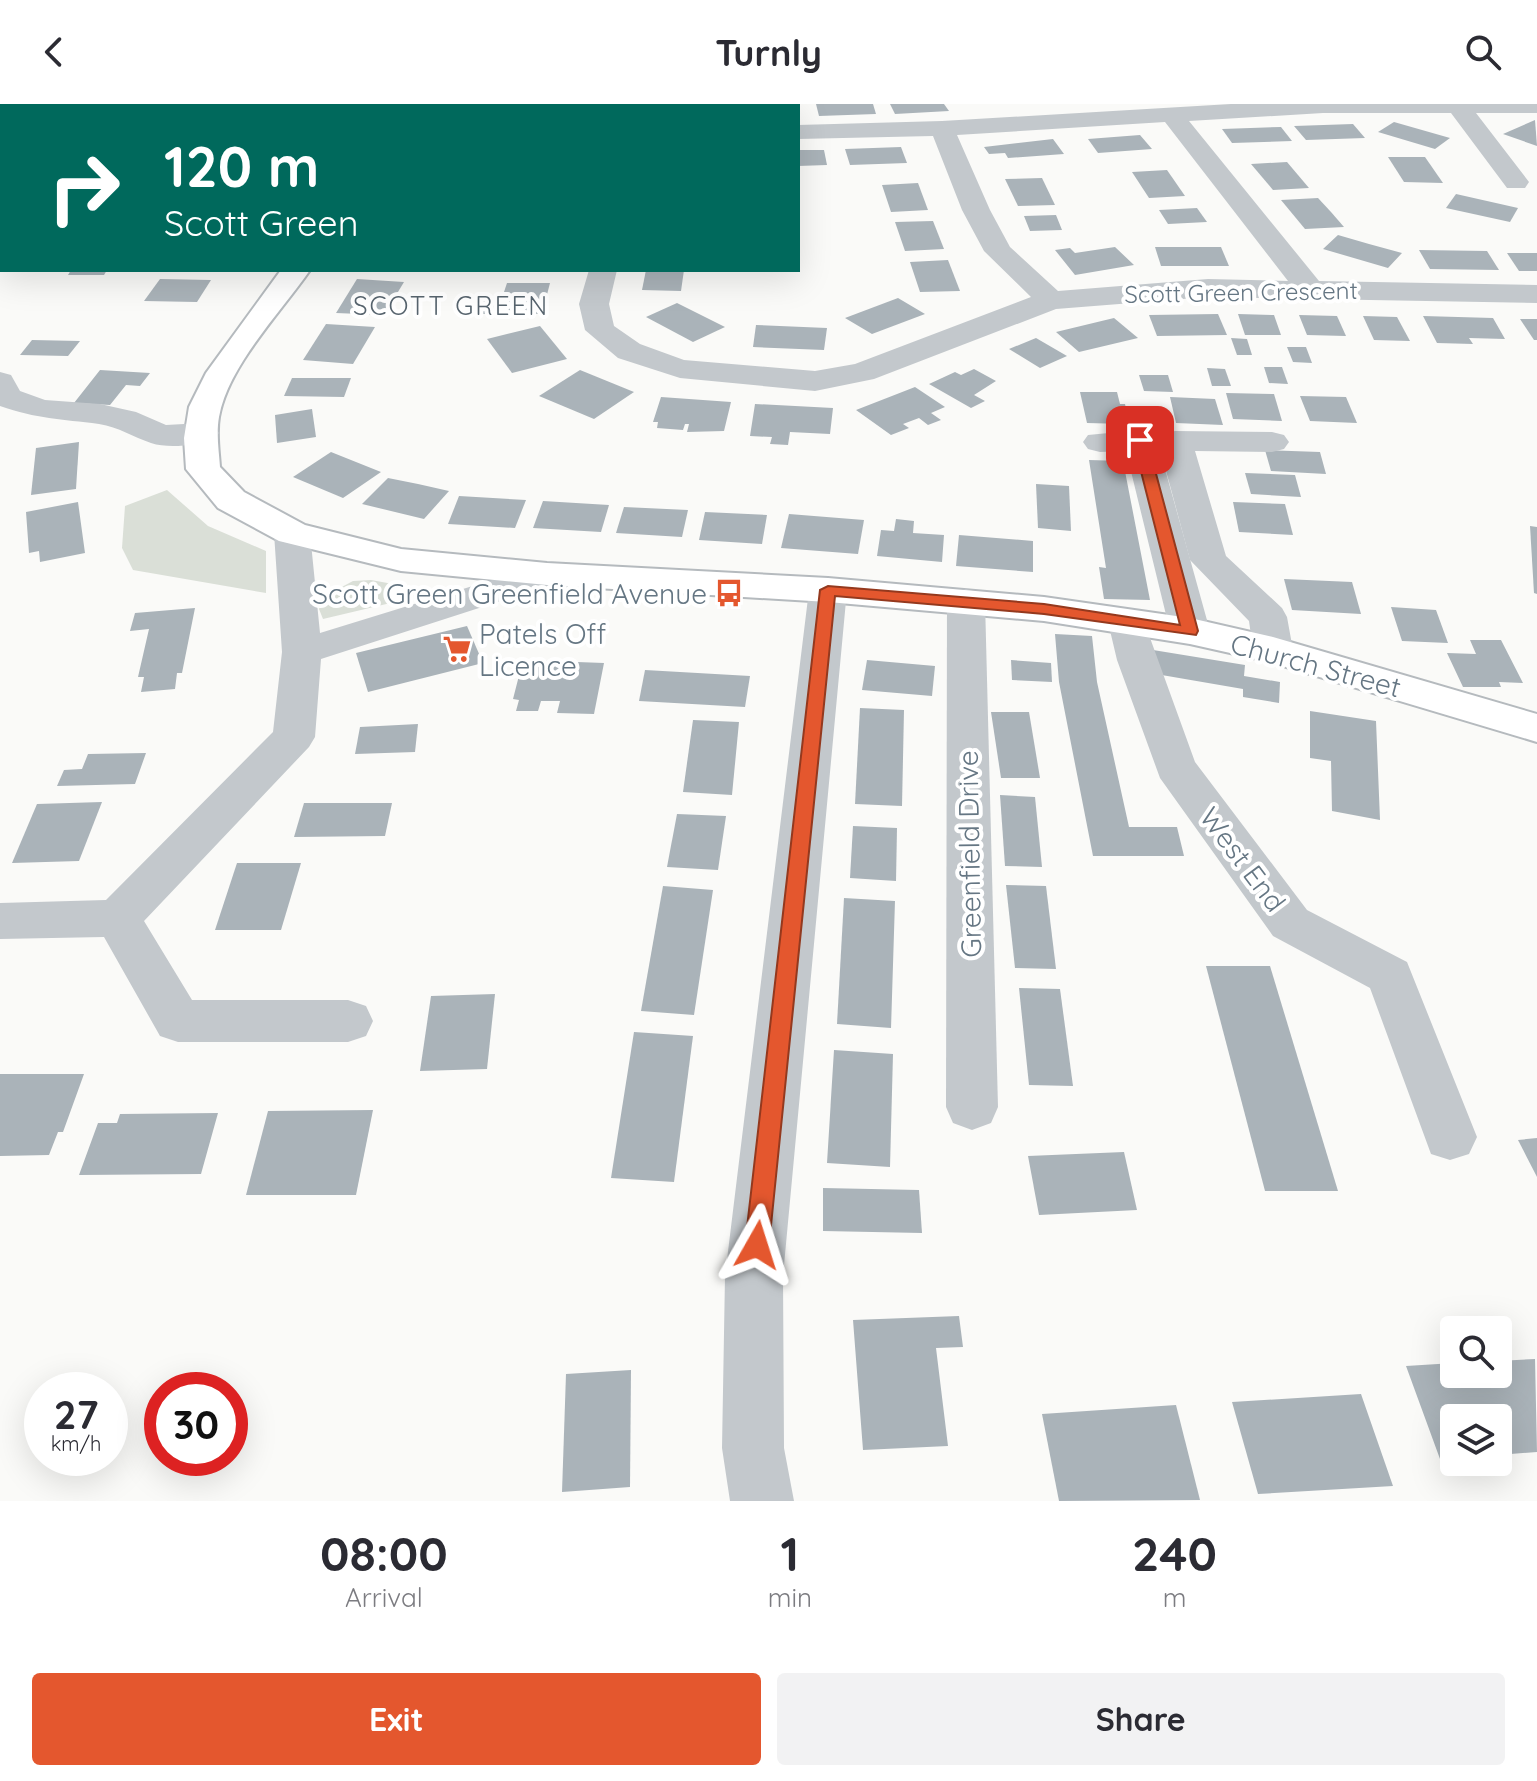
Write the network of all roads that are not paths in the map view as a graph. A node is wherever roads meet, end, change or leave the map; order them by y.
1 (1457, 105) edge
2 (1537, 106) edge
3 (1000, 114) edge
4 (1173, 117) junction
5 (942, 128) junction
6 (800, 132) edge
7 (1516, 182) dead end
8 (295, 272) edge
9 (602, 272) edge
10 (1311, 290) junction
11 (1537, 294) edge
12 (1051, 300) junction
13 (0, 382) edge
14 (202, 433) junction
15 (1100, 442) dead end
16 (1272, 442) dead end
17 (292, 533) junction
18 (547, 574) junction
19 (828, 590) junction
20 (966, 601) junction
21 (1127, 622) junction
22 (1190, 631) junction
23 (1273, 650) junction
24 (302, 652) junction
25 (1537, 728) edge
26 (118, 918) junction
27 (0, 921) edge
28 (348, 1021) dead end
29 (972, 1107) dead end
30 (1450, 1137) dead end
31 (762, 1501) edge

1 - 2 street
1 - 4 street
1 - 7 street
3 - 4 street
3 - 5 street
4 - 10 street
5 - 6 street
5 - 12 street
8 - 14 main road
9 - 12 street, Scott Green Crescent
10 - 11 street, Scott Green Crescent
10 - 12 street, Scott Green Crescent
13 - 14 street
14 - 17 main road
15 - 22 street
16 - 23 street
17 - 18 main road
17 - 24 street
18 - 19 main road
18 - 24 street
19 - 20 main road
19 - 31 street
20 - 21 main road, Church Street
20 - 29 street, Greenfield Drive
21 - 22 main road, Church Street
21 - 30 street, West End
22 - 23 main road, Church Street
23 - 25 main road, Church Street
24 - 26 street
26 - 27 street
26 - 28 street

